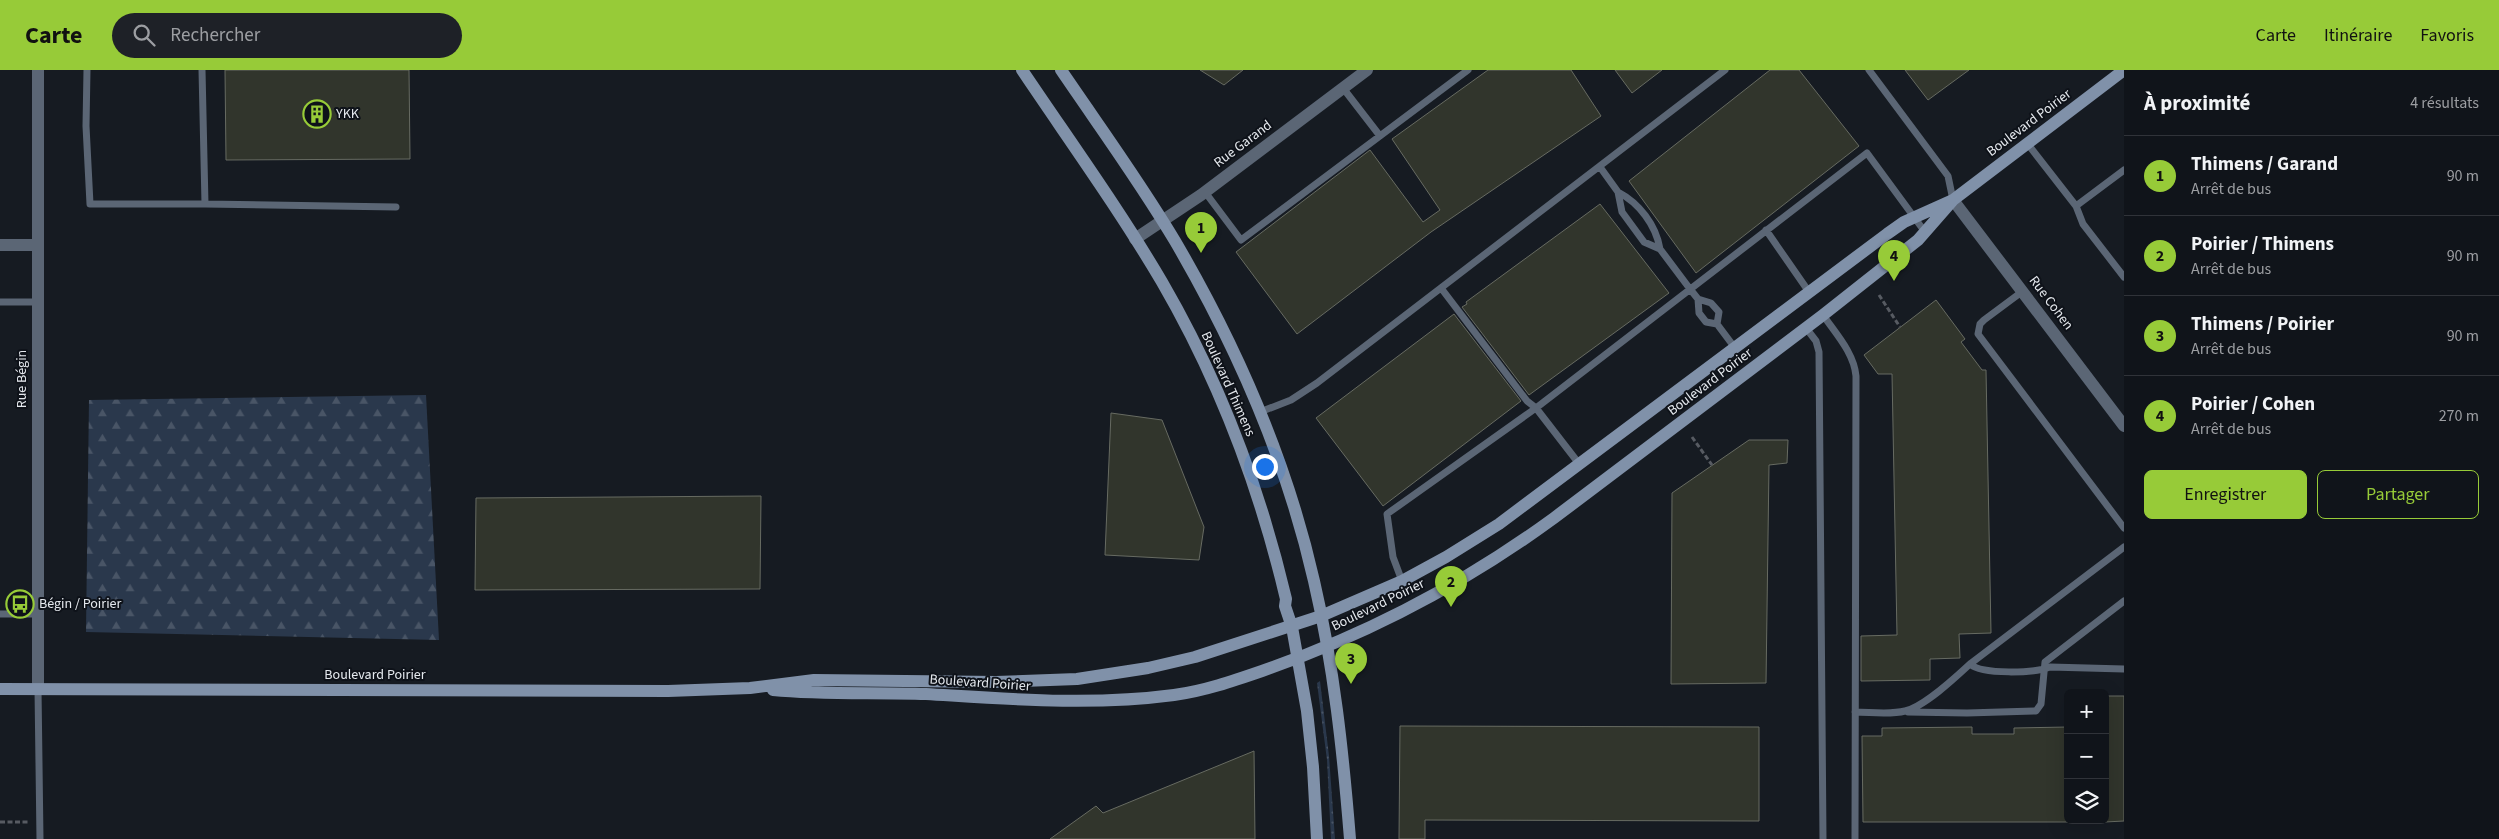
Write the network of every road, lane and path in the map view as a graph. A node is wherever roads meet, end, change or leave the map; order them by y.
1 (38, 70) edge
2 (87, 70) edge
3 (202, 70) edge
4 (1022, 70) edge
5 (1060, 70) edge
6 (1366, 70) edge
7 (1468, 70) edge
8 (1725, 70) edge
9 (1869, 70) edge
10 (2124, 70) edge
11 (1343, 88) junction
12 (1380, 136) junction
13 (2028, 143) junction
14 (1600, 167) junction
15 (2124, 170) edge
16 (1205, 192) junction
17 (1618, 192) junction
18 (1952, 200) junction
19 (205, 204) junction
20 (2076, 206) junction
21 (396, 207) dead end
22 (1914, 218) junction
23 (1163, 221) junction
24 (1766, 230) junction
25 (1926, 232) junction
26 (1135, 238) junction
27 (0, 244) edge
28 (37, 245) junction
29 (1660, 249) junction
30 (2124, 277) edge
31 (1441, 288) junction
32 (1690, 289) junction
33 (2023, 291) junction
34 (1809, 292) junction
35 (1879, 295) dead end
36 (1698, 299) junction
37 (0, 302) edge
38 (37, 302) junction
39 (1823, 315) junction
40 (1717, 324) junction
41 (1900, 327) dead end
42 (1806, 328) junction
43 (1735, 348) junction
44 (1536, 408) junction
45 (1260, 412) junction
46 (2124, 426) edge
47 (1692, 437) dead end
48 (1581, 465) junction
49 (1712, 465) dead end
50 (2124, 528) edge
51 (2124, 547) edge
52 (1402, 581) junction
53 (2124, 601) edge
54 (0, 614) edge
55 (38, 614) junction
56 (1321, 616) junction
57 (1292, 627) junction
58 (1326, 646) junction
59 (1297, 658) junction
60 (1970, 664) junction
61 (2124, 669) edge
62 (2043, 670) junction
63 (750, 688) junction
64 (0, 689) edge
65 (38, 689) junction
66 (1855, 712) junction
67 (1904, 712) junction
68 (0, 822) edge
69 (26, 822) dead end
70 (40, 839) edge
71 (1317, 839) edge
72 (1350, 839) edge
73 (1822, 839) edge
74 (1855, 839) edge

1 - 28 street, Rue Bégin
2 - 19 lane
3 - 19 lane
4 - 26 street, Boulevard Thimens
5 - 23 street, Boulevard Thimens
6 - 11 street, Rue Garand
7 - 12 lane
8 - 14 lane
9 - 18 lane
10 - 13 street, Boulevard Poirier
11 - 12 lane
11 - 16 street, Rue Garand
12 - 16 lane
13 - 18 street, Boulevard Poirier
13 - 20 lane
14 - 17 lane
14 - 31 lane
15 - 20 lane
16 - 23 street, Rue Garand
17 - 29 lane
17 - 29 lane
18 - 22 street, Boulevard Poirier
18 - 25 street, Boulevard Poirier
18 - 33 street, Rue Cohen
19 - 21 lane
20 - 30 lane
22 - 24 lane
22 - 25 lane
22 - 34 street, Boulevard Poirier
23 - 26 street, Rue Garand
23 - 45 street, Boulevard Thimens
24 - 32 lane
24 - 34 lane
25 - 39 street, Boulevard Poirier
26 - 57 street, Boulevard Thimens
27 - 28 street
28 - 38 street, Rue Bégin
29 - 32 lane
31 - 44 lane
31 - 45 lane
32 - 36 lane
32 - 44 lane
33 - 46 street, Rue Cohen
33 - 50 lane
34 - 43 street, Boulevard Poirier
35 - 41 path
36 - 40 lane
36 - 40 lane
37 - 38 lane
38 - 55 street, Rue Bégin
39 - 42 street, Boulevard Poirier
39 - 66 lane
40 - 43 lane
42 - 58 street, Boulevard Poirier
42 - 73 lane
43 - 48 street, Boulevard Poirier
44 - 48 lane
44 - 52 lane
45 - 56 street, Boulevard Thimens
47 - 49 path
48 - 52 street, Boulevard Poirier
51 - 60 lane
52 - 56 street, Boulevard Poirier
53 - 62 lane
54 - 55 lane
55 - 65 street, Rue Bégin
56 - 57 street, Boulevard Poirier
56 - 58 street, Boulevard Thimens
57 - 59 street, Boulevard Thimens
57 - 63 street, Boulevard Poirier
58 - 59 street, Boulevard Poirier
58 - 72 street, Boulevard Thimens
59 - 63 street, Boulevard Poirier
59 - 71 street, Boulevard Thimens
60 - 62 lane
60 - 67 lane
61 - 62 lane
62 - 67 lane
63 - 65 street, Boulevard Poirier
64 - 65 street, Boulevard Poirier
65 - 70 lane
66 - 67 lane
66 - 74 lane
68 - 69 path

